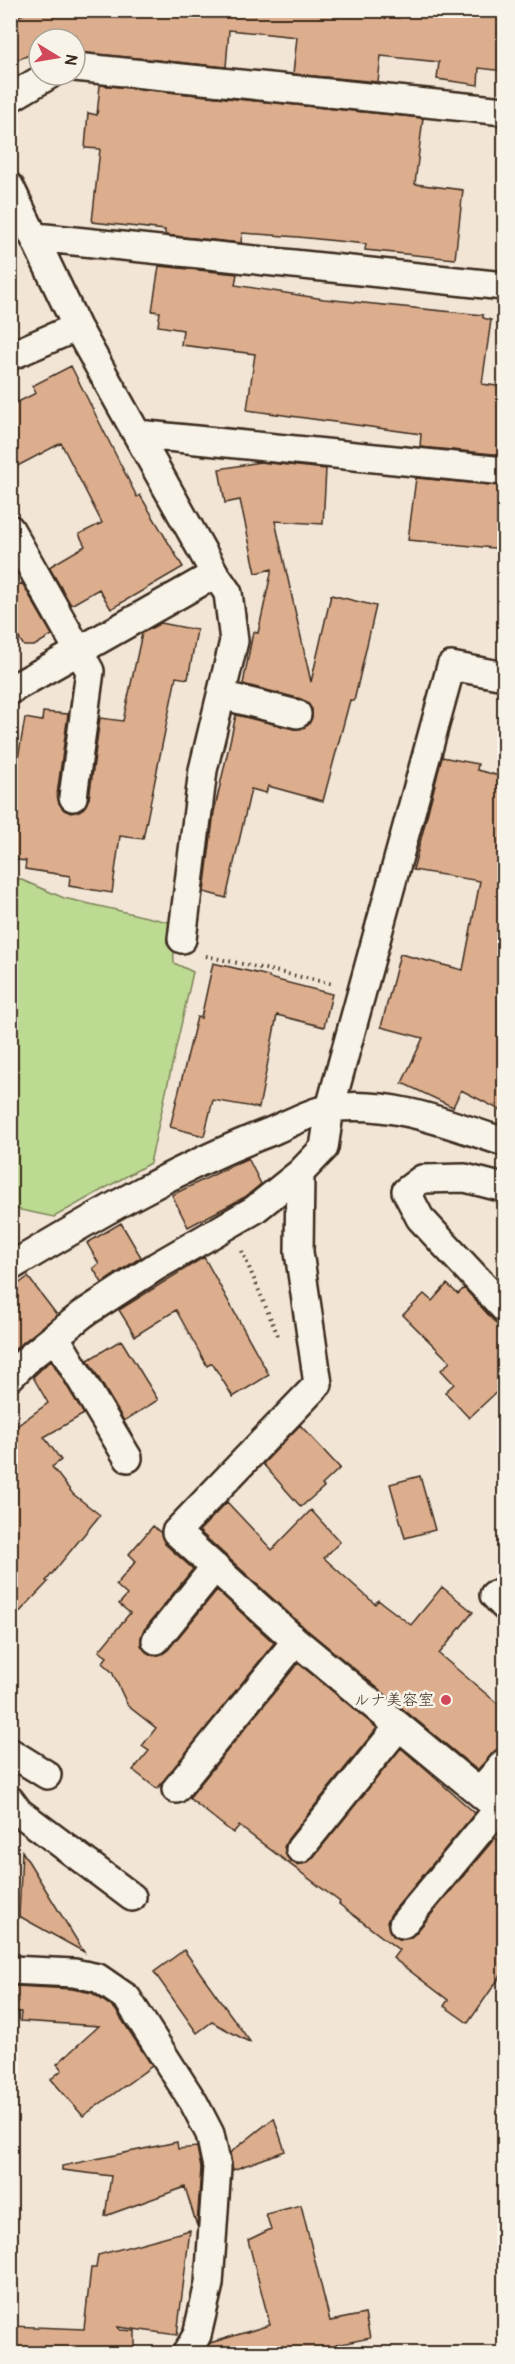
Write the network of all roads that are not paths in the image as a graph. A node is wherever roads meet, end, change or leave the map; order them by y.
1 (87, 68) edge
2 (29, 87) edge
3 (10, 98) edge
4 (504, 111) edge
5 (10, 188) edge
6 (36, 237) junction
7 (504, 286) edge
8 (77, 327) junction
9 (10, 356) edge
10 (137, 434) junction
11 (504, 471) edge
12 (10, 529) edge
13 (215, 574) junction
14 (80, 650) junction
15 (499, 675) dead end
16 (10, 690) edge
17 (221, 695) junction
18 (297, 714) dead end
19 (73, 797) dead end
20 (191, 947) road end
21 (330, 1108) junction
22 (504, 1142) edge
23 (300, 1173) junction
24 (504, 1188) edge
25 (10, 1267) edge
26 (504, 1308) edge
27 (55, 1336) junction
28 (10, 1377) edge
29 (128, 1458) dead end
30 (215, 1567) junction
31 (156, 1640) dead end
32 (296, 1641) junction
33 (399, 1726) junction
34 (10, 1752) edge
35 (504, 1763) edge
36 (47, 1775) dead end
37 (176, 1789) dead end
38 (10, 1800) edge
39 (494, 1804) edge
40 (300, 1849) dead end
41 (132, 1897) dead end
42 (403, 1924) dead end
43 (10, 1970) edge
44 (186, 2354) edge

1 - 4 street
2 - 3 street
5 - 6 street
6 - 7 street
6 - 8 street
8 - 9 street
8 - 10 street
10 - 11 street
10 - 13 street
12 - 14 street
13 - 14 street
13 - 17 street
14 - 16 street
14 - 19 street
15 - 21 street
17 - 18 street
17 - 20 street
21 - 22 street
21 - 23 street
21 - 25 street
23 - 27 street
23 - 30 street
24 - 26 street
27 - 28 street
27 - 29 street
30 - 31 street
30 - 32 street
32 - 33 street
32 - 37 street
33 - 39 street
33 - 40 street
34 - 36 street
35 - 39 street
38 - 41 street
39 - 42 street
43 - 44 street

